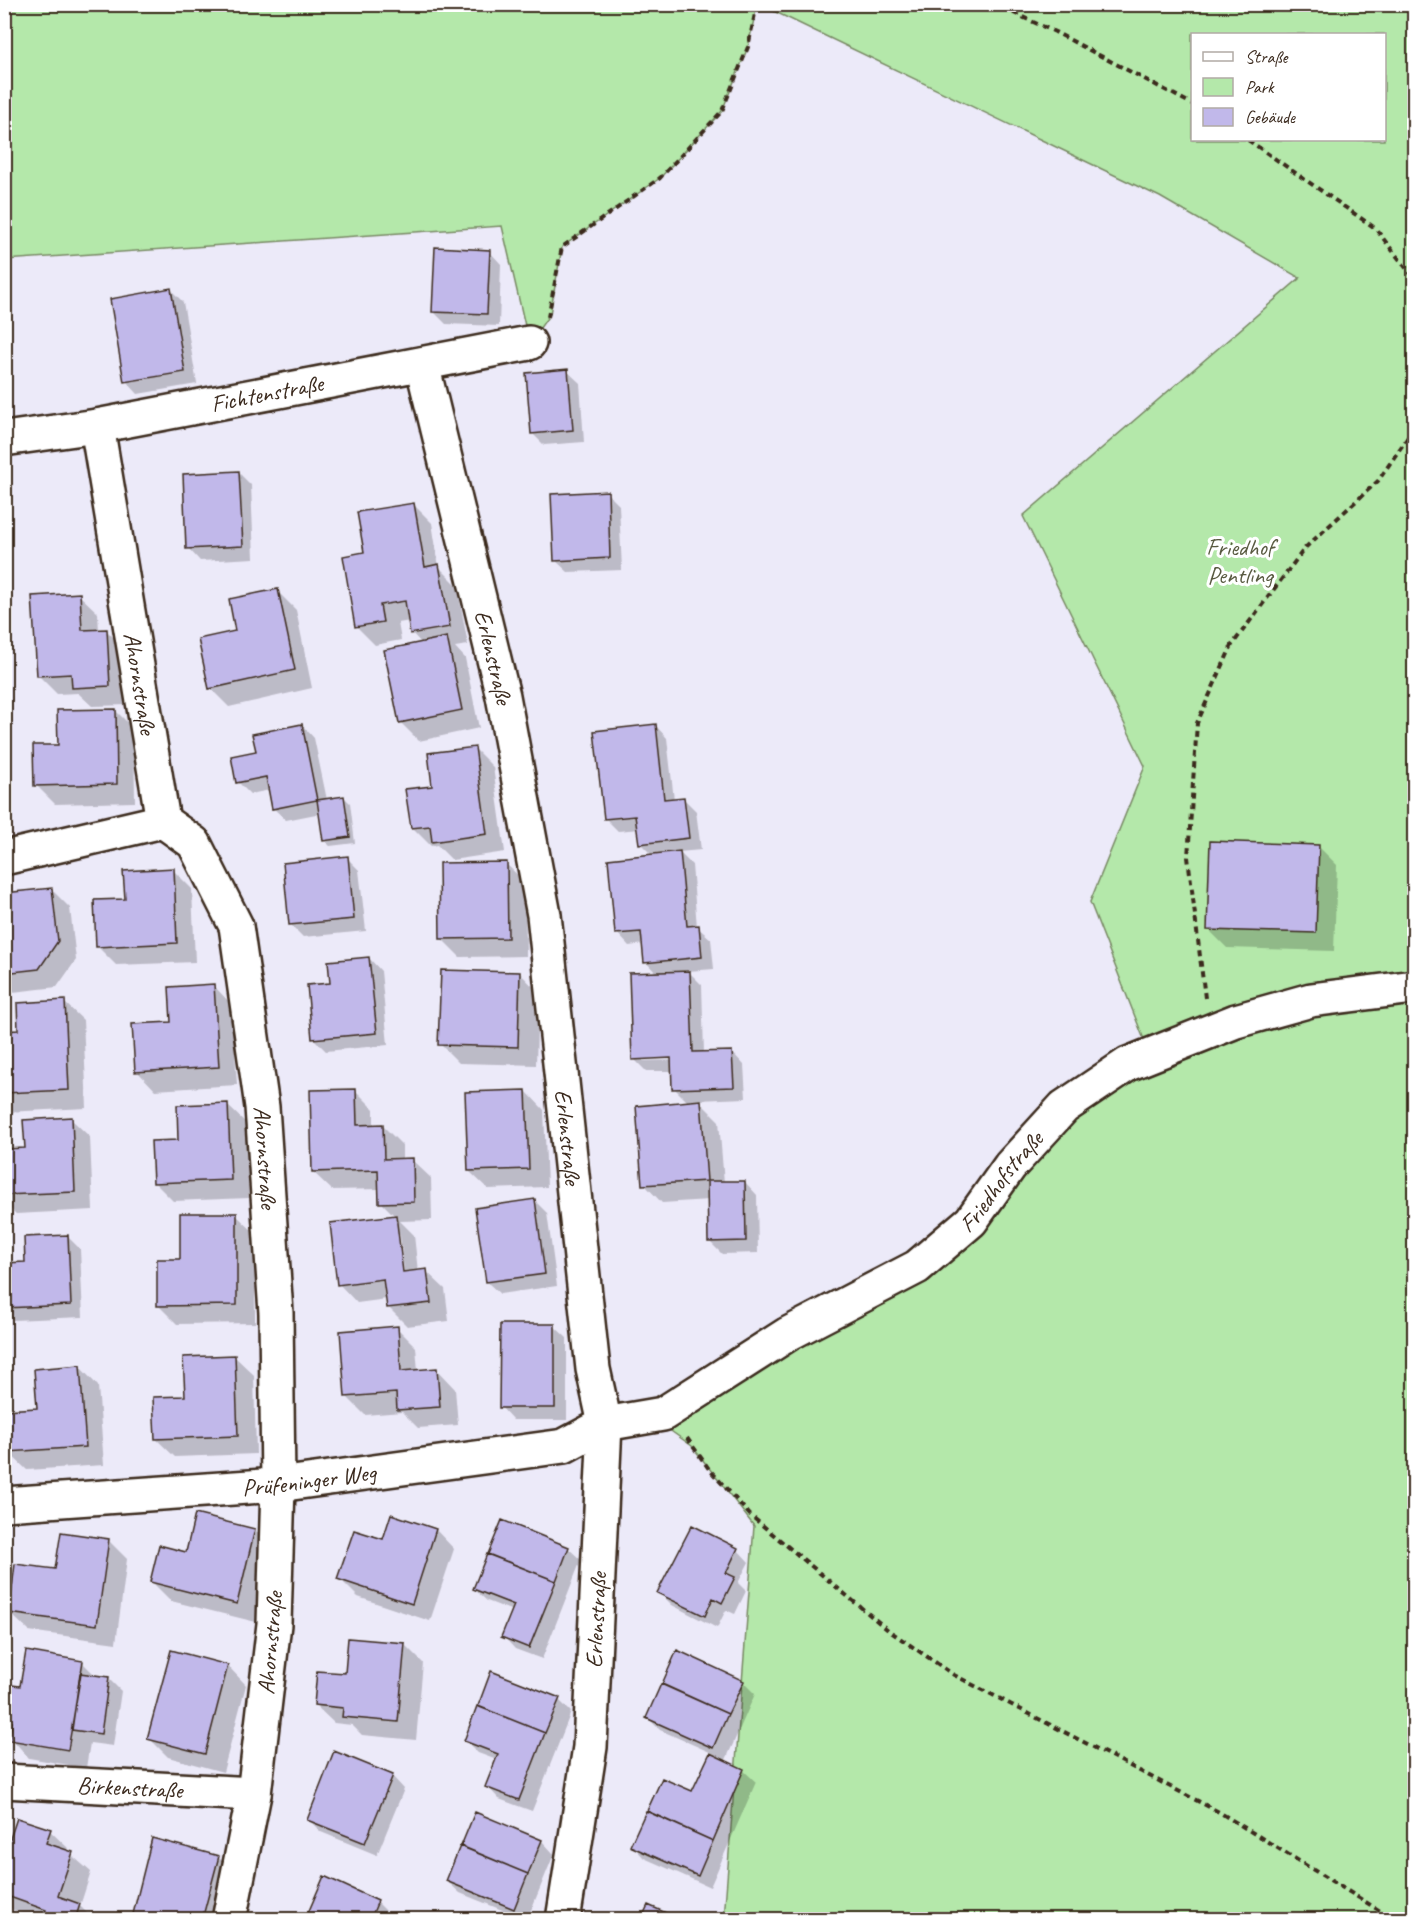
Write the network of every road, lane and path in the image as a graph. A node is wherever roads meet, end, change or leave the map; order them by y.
1 (757, 4) edge
2 (994, 4) edge
3 (1191, 103) edge
4 (1249, 141) edge
5 (1414, 278) edge
6 (529, 344) joint
7 (422, 364) junction
8 (97, 426) junction
9 (1414, 428) edge
10 (4, 439) edge
11 (163, 820) junction
12 (4, 858) edge
13 (1414, 987) edge
14 (1209, 1032) junction
15 (663, 1414) junction
16 (605, 1424) junction
17 (278, 1485) junction
18 (4, 1504) edge
19 (4, 1781) edge
20 (254, 1794) junction
21 (229, 1920) edge
22 (563, 1920) edge
23 (1395, 1920) edge

1 - 6 path
2 - 3 path
4 - 5 path
6 - 7 street, Fichtenstraße
7 - 8 street, Fichtenstraße
7 - 16 street, Erlenstraße
8 - 10 street, Fichtenstraße
8 - 11 street, Ahornstraße
9 - 14 path
11 - 12 street
11 - 17 street, Ahornstraße
13 - 14 street, Friedhofstraße
14 - 15 street, Friedhofstraße
15 - 16 street, Friedhofstraße
15 - 23 path
16 - 17 street, Prüfeninger Weg
16 - 22 street, Erlenstraße
17 - 18 street, Prüfeninger Weg
17 - 20 street, Ahornstraße
19 - 20 street, Birkenstraße
20 - 21 street, Ahornstraße

